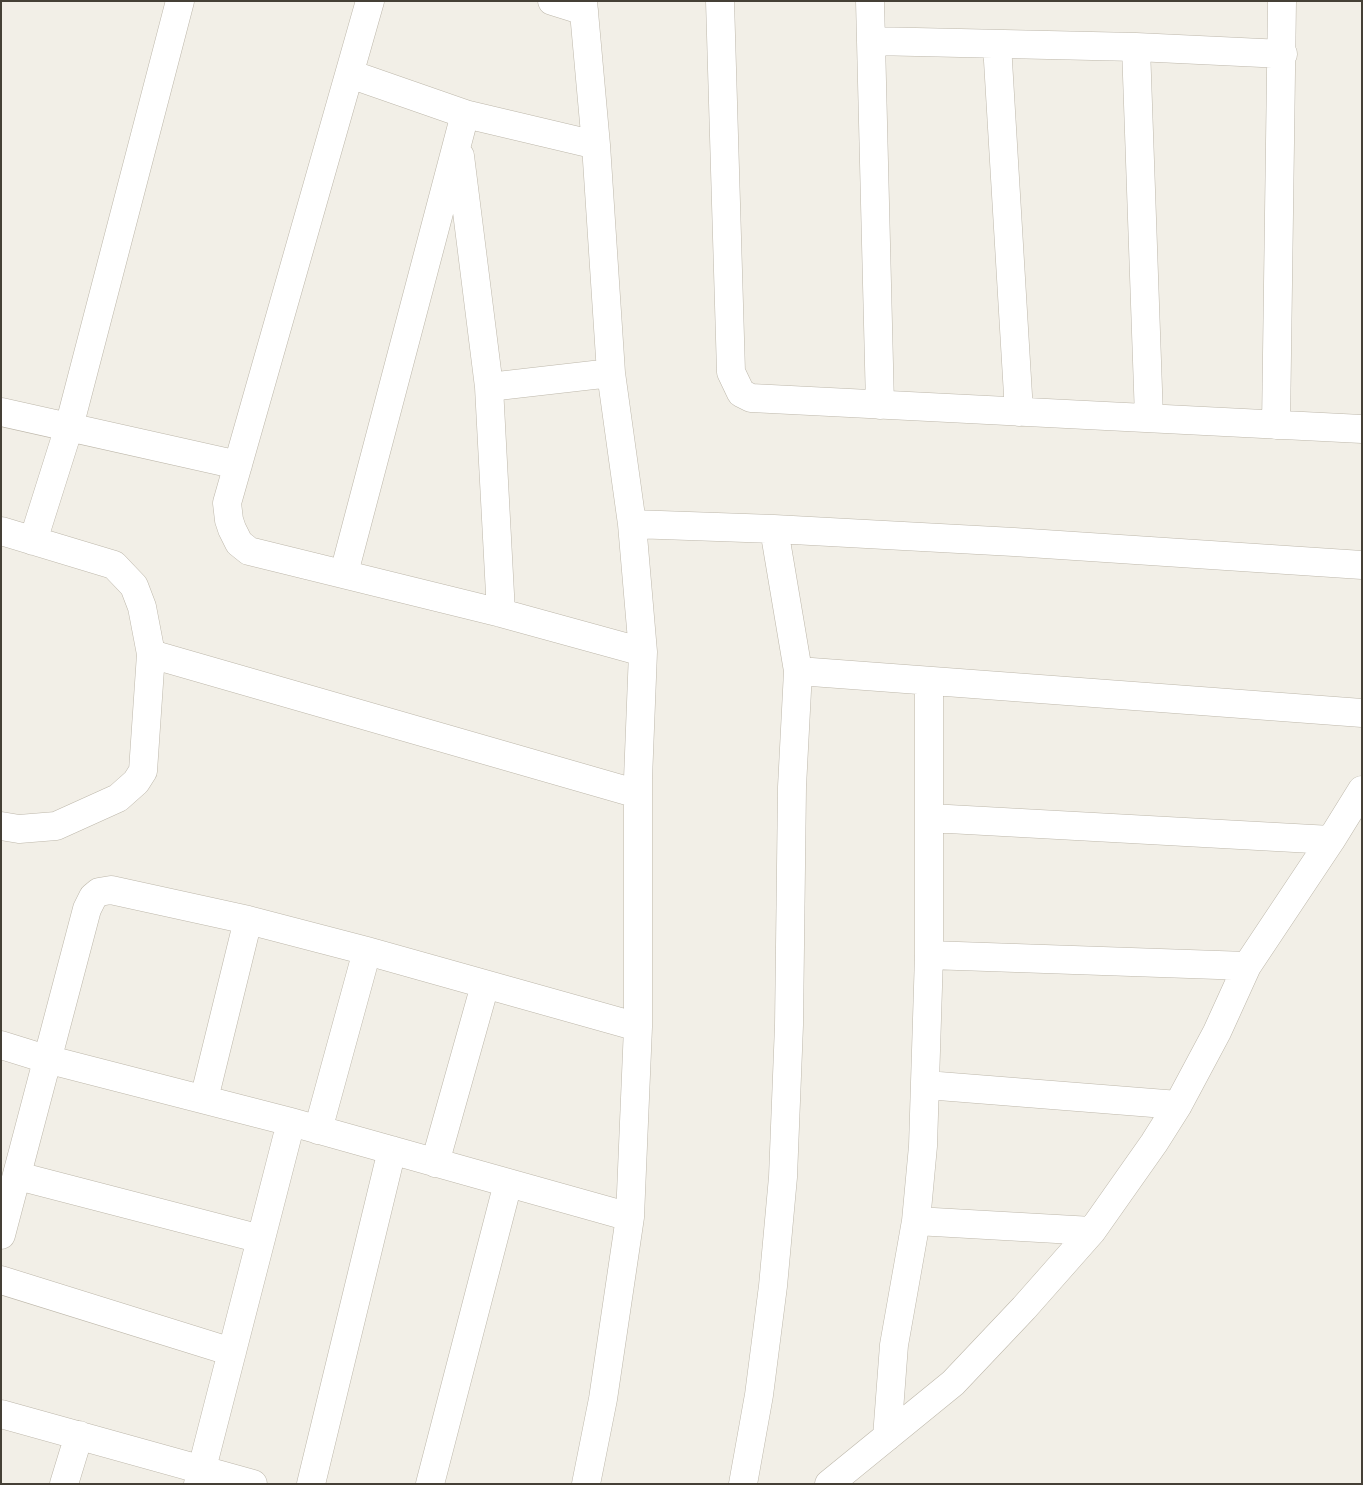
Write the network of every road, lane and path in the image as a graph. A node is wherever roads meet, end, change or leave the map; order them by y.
1 (180, 1) edge
2 (370, 1) edge
3 (552, 1) edge
4 (720, 1) edge
5 (870, 1) edge
6 (1282, 1) edge
7 (583, 6) edge
8 (872, 41) junction
9 (997, 44) junction
10 (1136, 47) junction
11 (1282, 54) junction
12 (350, 74) junction
13 (465, 114) junction
14 (458, 142) junction
15 (596, 146) junction
16 (612, 373) junction
17 (489, 387) junction
18 (880, 405) junction
19 (1, 412) edge
20 (1019, 412) junction
21 (1149, 418) junction
22 (1276, 425) junction
23 (69, 427) junction
24 (1362, 429) edge
25 (238, 465) junction
26 (632, 524) junction
27 (774, 529) junction
28 (1, 531) edge
29 (33, 540) junction
30 (1362, 565) edge
31 (344, 573) junction
32 (501, 613) junction
33 (643, 652) junction
34 (151, 654) junction
35 (798, 671) junction
36 (929, 681) junction
37 (1362, 713) edge
38 (1362, 790) edge
39 (638, 794) junction
40 (930, 818) junction
41 (1, 826) edge
42 (1331, 840) junction
43 (248, 920) junction
44 (367, 951) junction
45 (929, 955) junction
46 (1247, 966) junction
47 (485, 985) junction
48 (638, 1027) junction
49 (1, 1045) edge
50 (46, 1059) junction
51 (926, 1085) junction
52 (204, 1099) junction
53 (1178, 1105) junction
54 (291, 1122) junction
55 (318, 1130) junction
56 (392, 1150) junction
57 (436, 1163) junction
58 (18, 1176) junction
59 (508, 1183) junction
60 (630, 1217) junction
61 (916, 1221) junction
62 (1092, 1231) junction
63 (1, 1235) edge
64 (261, 1239) junction
65 (1, 1280) edge
66 (232, 1352) junction
67 (1, 1414) edge
68 (78, 1435) junction
69 (887, 1437) junction
70 (200, 1477) edge
71 (64, 1484) edge
72 (253, 1484) edge
73 (312, 1484) edge
74 (430, 1484) edge
75 (586, 1484) edge
76 (744, 1484) edge
77 (829, 1484) edge

1 - 23 street
2 - 12 street
3 - 7 street
4 - 18 street
5 - 8 street
6 - 11 street
7 - 15 street
8 - 9 street
8 - 18 street
9 - 10 street
9 - 20 street
10 - 11 street
10 - 21 street
11 - 22 street
12 - 13 street
12 - 25 street
13 - 14 street
13 - 15 street
14 - 17 street
14 - 31 street
15 - 16 street
16 - 17 street
16 - 26 street
17 - 32 street
18 - 20 street
19 - 23 street
20 - 21 street
21 - 22 street
22 - 24 street
23 - 25 street
23 - 29 street
25 - 31 street
26 - 27 street
26 - 33 street
27 - 30 street
27 - 35 street
28 - 29 street
29 - 34 street
31 - 32 street
32 - 33 street
33 - 39 street
34 - 39 street
34 - 41 street
35 - 36 street
35 - 76 street
36 - 37 street
36 - 40 street
38 - 42 street
39 - 48 street
40 - 42 street
40 - 45 street
42 - 46 street
43 - 44 street
43 - 50 street
43 - 52 street
44 - 47 street
44 - 55 street
45 - 46 street
45 - 51 street
46 - 53 street
47 - 48 street
47 - 57 street
48 - 60 street
49 - 50 street
50 - 52 street
50 - 58 street
51 - 53 street
51 - 61 street
52 - 54 street
53 - 62 street
54 - 55 street
54 - 64 street
55 - 56 street
56 - 57 street
56 - 73 street
57 - 59 street
58 - 63 street
58 - 64 street
59 - 60 street
59 - 74 street
60 - 75 street
61 - 62 street
61 - 69 street
62 - 69 street
64 - 66 street
65 - 66 street
66 - 70 street
67 - 68 street
68 - 70 street
68 - 71 street
69 - 77 street
70 - 72 street

